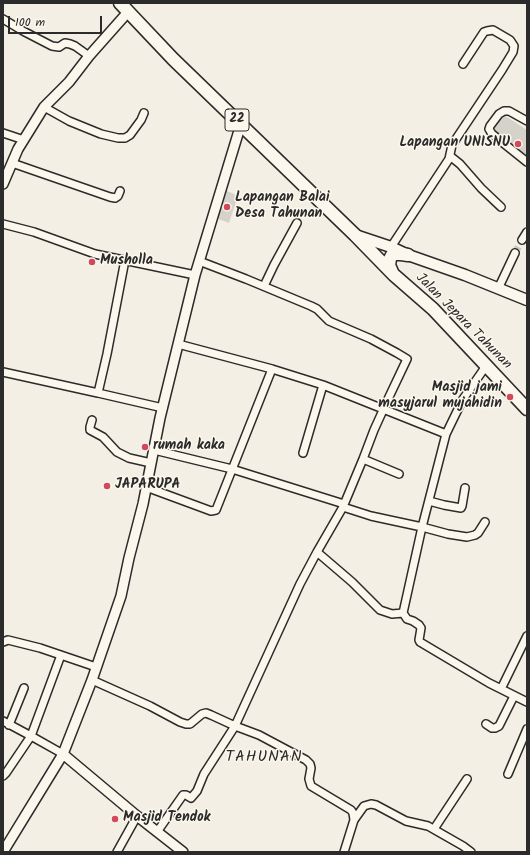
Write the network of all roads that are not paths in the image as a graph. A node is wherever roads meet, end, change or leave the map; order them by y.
1 (124, 8) edge
2 (3, 19) edge
3 (89, 56) junction
4 (463, 64) dead end
5 (44, 107) junction
6 (144, 113) dead end
7 (527, 121) edge
8 (241, 124) junction
9 (3, 133) edge
10 (24, 140) junction
11 (450, 156) junction
12 (527, 162) edge
13 (12, 163) junction
14 (3, 184) edge
15 (120, 191) dead end
16 (501, 207) dead end
17 (3, 224) edge
18 (297, 224) dead end
19 (527, 232) edge
20 (355, 235) junction
21 (522, 240) tunnel mouth
22 (391, 247) junction
23 (515, 253) tunnel mouth
24 (408, 255) junction
25 (125, 260) junction
26 (199, 261) junction
27 (195, 275) junction
28 (394, 275) junction
29 (264, 286) junction
30 (498, 288) junction
31 (527, 300) edge
32 (178, 344) junction
33 (486, 366) junction
34 (272, 369) junction
35 (3, 372) edge
36 (323, 385) junction
37 (98, 393) junction
38 (163, 408) junction
39 (527, 409) edge
40 (383, 410) junction
41 (92, 420) dead end
42 (446, 434) junction
43 (154, 450) junction
44 (303, 453) dead end
45 (363, 459) junction
46 (151, 463) junction
47 (232, 469) junction
48 (399, 474) dead end
49 (146, 487) junction
50 (466, 488) dead end
51 (428, 500) junction
52 (343, 506) junction
53 (485, 522) dead end
54 (422, 527) junction
55 (317, 552) junction
56 (403, 613) junction
57 (527, 636) edge
58 (3, 642) edge
59 (61, 655) junction
60 (96, 667) junction
61 (92, 680) junction
62 (24, 688) dead end
63 (501, 689) junction
64 (514, 696) junction
65 (527, 702) edge
66 (6, 723) edge
67 (486, 724) dead end
68 (235, 726) junction
69 (527, 729) edge
70 (31, 736) junction
71 (63, 754) junction
72 (508, 774) dead end
73 (3, 776) edge
74 (467, 779) dead end
75 (137, 816) junction
76 (354, 820) junction
77 (434, 829) junction
78 (157, 832) junction
79 (3, 852) edge
80 (117, 852) edge
81 (182, 852) edge
82 (344, 852) edge
83 (471, 852) edge

1 - 3 street
1 - 8 highway, 22
2 - 3 street
3 - 5 street
4 - 11 street
5 - 6 street
5 - 10 street
7 - 12 street
8 - 20 highway, 22
8 - 26 street
9 - 10 street
10 - 13 street
11 - 16 street
11 - 22 street
13 - 14 street
13 - 15 street
17 - 25 street
18 - 29 street
19 - 21 street
20 - 22 main road
20 - 28 highway, 22
22 - 24 main road
23 - 30 street
24 - 28 highway
24 - 30 main road
25 - 27 street
25 - 37 street
26 - 27 street
26 - 29 street
27 - 32 street
28 - 33 highway, Jalan Jepara Tahunan / 22
29 - 40 street
30 - 31 main road
32 - 34 street
32 - 38 street
33 - 39 highway, Jalan Jepara Tahunan / 22
33 - 42 street
34 - 36 street
34 - 47 street
35 - 37 street
36 - 40 street
36 - 44 street
37 - 38 street
38 - 43 street
40 - 42 street
40 - 45 street
41 - 46 street
42 - 51 street
43 - 46 street
43 - 47 street
45 - 48 street
45 - 52 street
46 - 49 street
47 - 49 street
47 - 52 street
49 - 60 street
50 - 51 street
51 - 54 street
52 - 54 street
52 - 55 street
53 - 54 street
54 - 56 street
55 - 56 street
55 - 68 street
56 - 63 street
57 - 63 street
58 - 59 street
59 - 60 street
59 - 70 street
60 - 61 street
61 - 68 street
61 - 71 street
62 - 66 street
63 - 64 street
64 - 65 street
64 - 67 street
66 - 70 street
68 - 76 street
68 - 78 street
69 - 72 street
70 - 71 street
70 - 73 street
71 - 75 street
71 - 79 street
74 - 77 street
75 - 78 street
75 - 80 street
76 - 77 street
76 - 82 street
77 - 83 street
78 - 81 street

